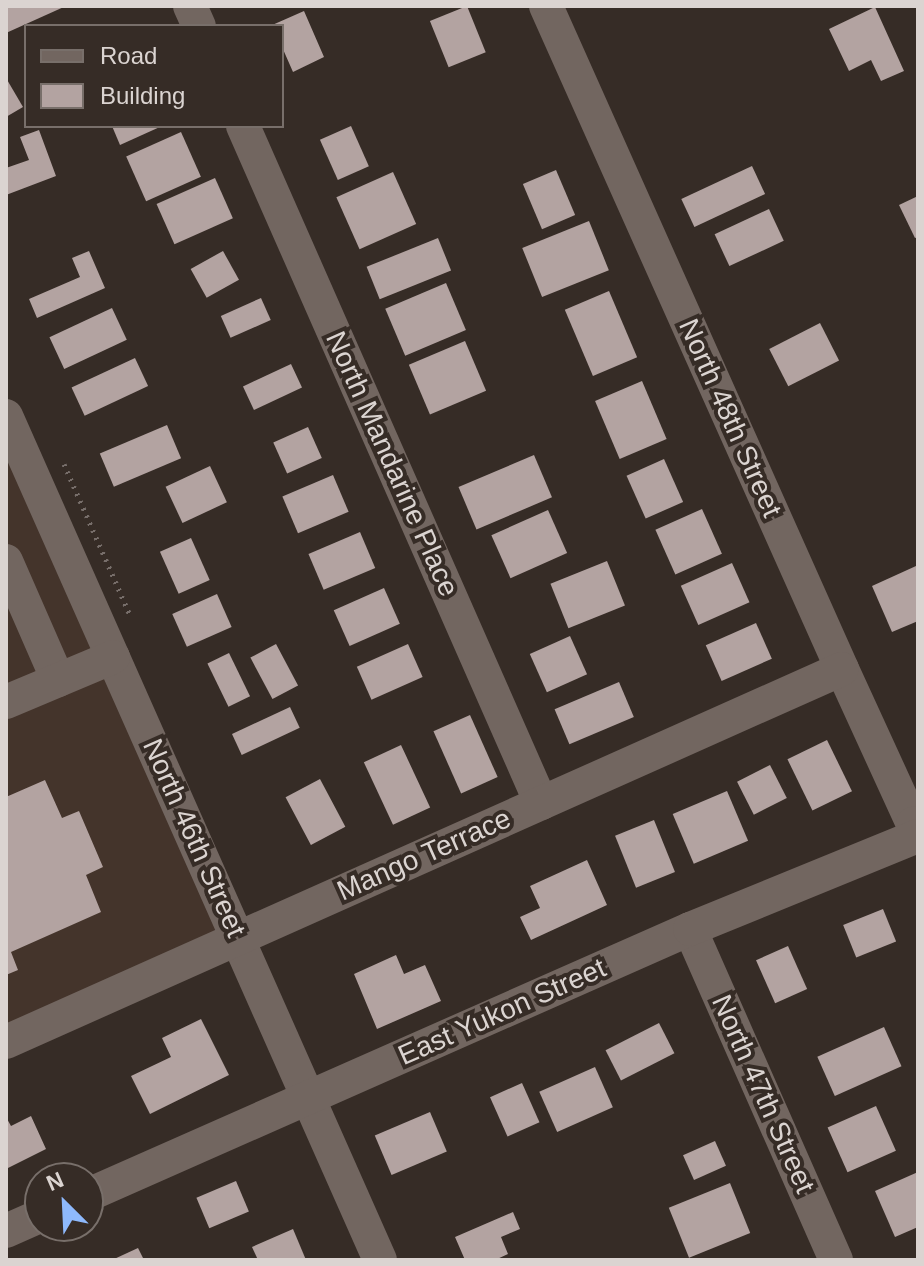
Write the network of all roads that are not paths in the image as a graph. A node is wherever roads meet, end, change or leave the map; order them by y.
1 (546, 6) edge
2 (244, 128) edge
3 (6, 416) edge
4 (6, 561) edge
5 (113, 657) junction
6 (842, 669) junction
7 (58, 680) junction
8 (8, 696) edge
9 (541, 803) junction
10 (918, 823) edge
11 (918, 836) edge
12 (690, 929) junction
13 (239, 939) junction
14 (6, 1042) edge
15 (307, 1097) junction
16 (104, 1188) edge
17 (380, 1260) edge
18 (836, 1260) edge

1 - 6 street, North 48th Street
2 - 9 street, North Mandarine Place
3 - 5 street, North 46th Street
4 - 7 street
5 - 7 street
5 - 13 street, North 46th Street
6 - 9 street, Mango Terrace
6 - 10 street, North 48th Street
7 - 8 street
9 - 13 street, Mango Terrace
11 - 12 street, East Yukon Street
12 - 15 street, East Yukon Street
12 - 18 street, North 47th Street
13 - 14 street, Mango Terrace
13 - 15 street, North 46th Street
15 - 16 street, East Yukon Street
15 - 17 street, North 46th Street

